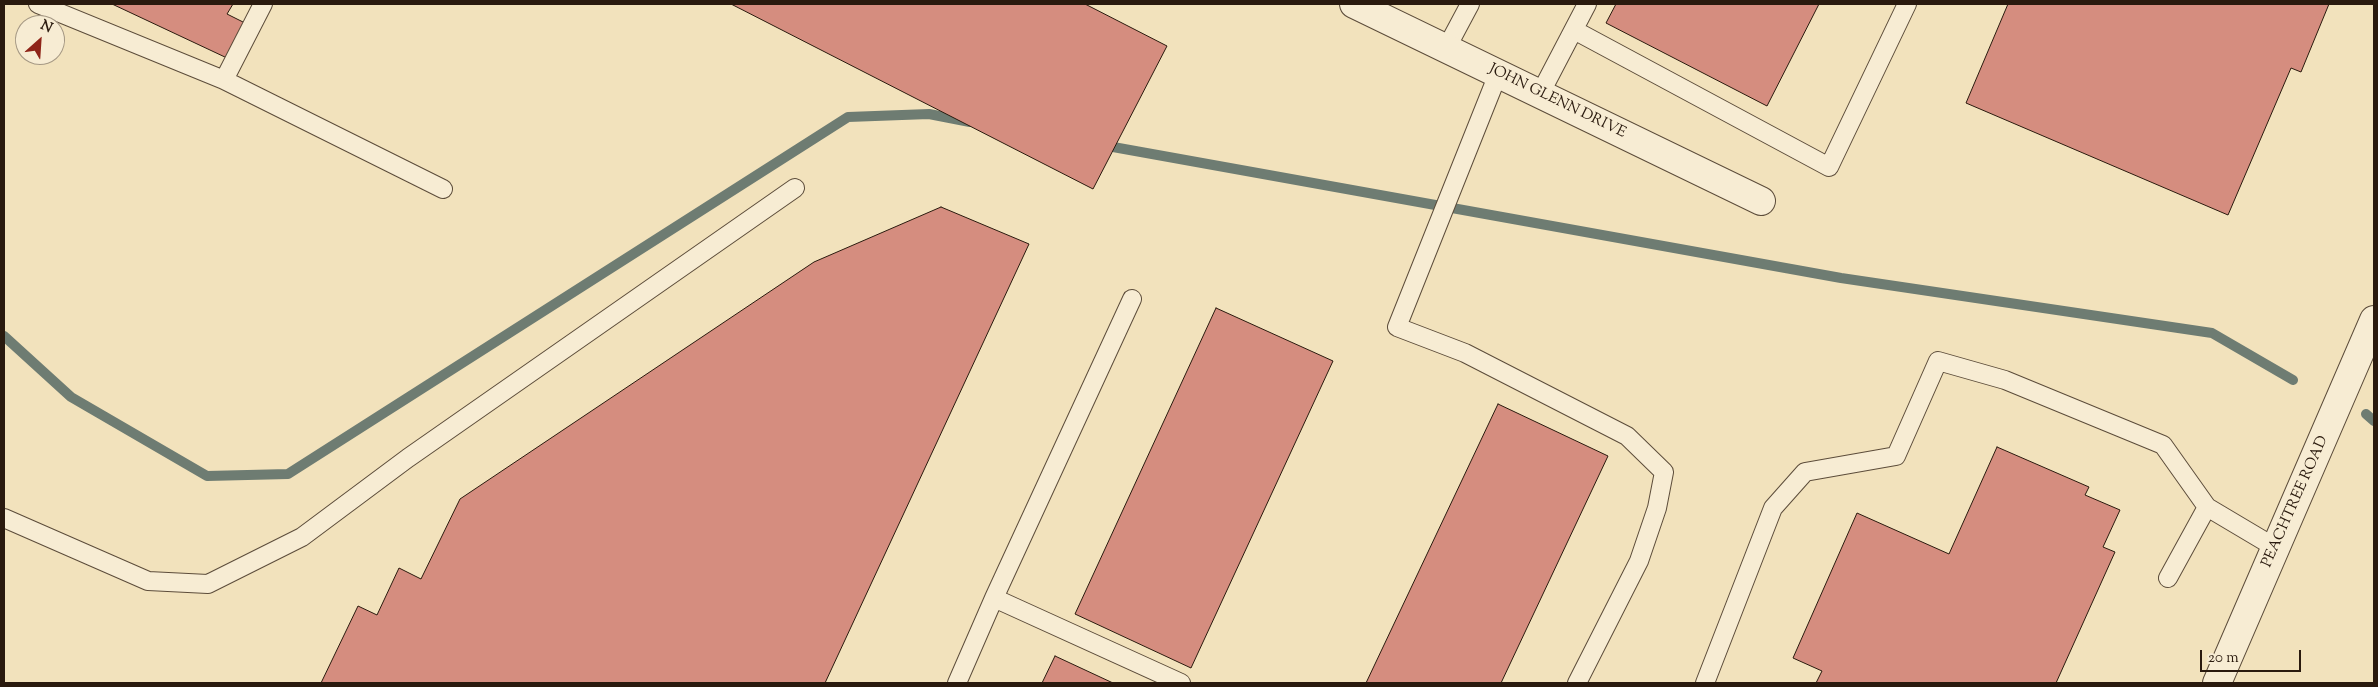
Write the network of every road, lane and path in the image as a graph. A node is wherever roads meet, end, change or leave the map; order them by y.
1 (38, 4) edge
2 (263, 4) edge
3 (1354, 4) edge
4 (1470, 4) edge
5 (1588, 4) edge
6 (1907, 4) edge
7 (1574, 30) junction
8 (1446, 48) junction
9 (1498, 74) junction
10 (224, 80) junction
11 (1540, 94) junction
12 (794, 188) dead end
13 (443, 190) dead end
14 (1761, 201) dead end
15 (1132, 299) dead end
16 (2374, 320) edge
17 (2207, 507) junction
18 (4, 518) edge
19 (2276, 548) junction
20 (2168, 578) dead end
21 (994, 598) junction
22 (957, 683) edge
23 (1181, 683) edge
24 (1577, 683) edge
25 (1705, 683) edge
26 (2217, 683) edge

1 - 10 lane
2 - 10 lane
3 - 8 street, JOHN GLENN DRIVE
4 - 8 lane
5 - 7 lane
6 - 7 lane
7 - 11 lane
8 - 9 street, JOHN GLENN DRIVE
9 - 11 street, JOHN GLENN DRIVE
9 - 24 lane
10 - 13 lane
11 - 14 street, JOHN GLENN DRIVE
12 - 18 lane
15 - 21 lane
16 - 19 street, PEACHTREE ROAD
17 - 19 lane
17 - 20 lane
17 - 25 lane
19 - 26 street, PEACHTREE ROAD
21 - 22 lane
21 - 23 lane

